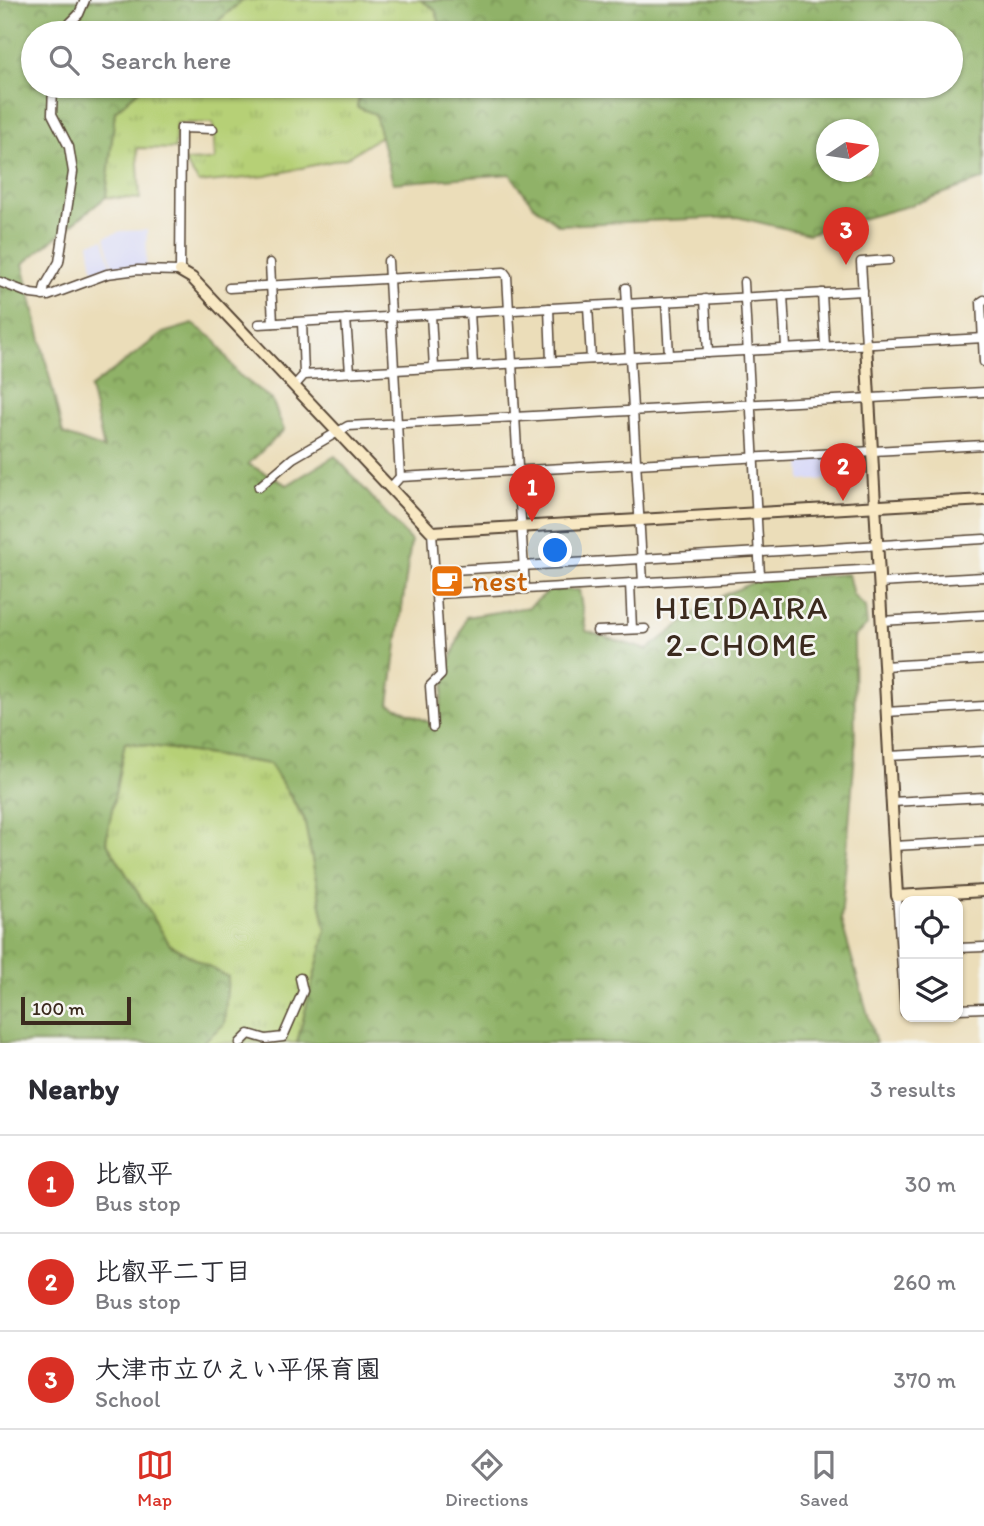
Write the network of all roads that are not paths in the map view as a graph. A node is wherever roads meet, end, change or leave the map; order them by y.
1 (85, 0) edge
2 (72, 21) edge
3 (53, 98) edge
4 (213, 129) dead end
5 (888, 260) dead end
6 (388, 261) dead end
7 (270, 263) dead end
8 (180, 271) junction
9 (389, 279) junction
10 (0, 282) edge
11 (744, 282) dead end
12 (271, 286) junction
13 (229, 288) dead end
14 (626, 288) dead end
15 (863, 291) junction
16 (822, 293) junction
17 (783, 295) junction
18 (43, 296) junction
19 (744, 297) junction
20 (705, 299) junction
21 (984, 300) edge
22 (666, 302) junction
23 (627, 304) junction
24 (588, 306) junction
25 (549, 308) junction
26 (509, 310) junction
27 (470, 312) junction
28 (431, 314) junction
29 (391, 317) junction
30 (346, 319) junction
31 (302, 322) junction
32 (273, 323) junction
33 (259, 324) dead end
34 (983, 338) edge
35 (866, 344) junction
36 (825, 346) junction
37 (786, 348) junction
38 (747, 351) junction
39 (708, 353) junction
40 (669, 355) junction
41 (630, 357) junction
42 (591, 359) junction
43 (551, 361) junction
44 (984, 362) edge
45 (512, 363) junction
46 (473, 366) junction
47 (433, 368) junction
48 (394, 370) junction
49 (350, 372) junction
50 (304, 375) junction
51 (295, 385) junction
52 (984, 391) edge
53 (869, 398) junction
54 (751, 404) junction
55 (633, 411) junction
56 (515, 418) junction
57 (397, 424) junction
58 (337, 430) junction
59 (984, 445) edge
60 (872, 451) junction
61 (754, 458) junction
62 (636, 464) junction
63 (518, 471) junction
64 (400, 477) junction
65 (259, 487) dead end
66 (391, 487) junction
67 (984, 500) edge
68 (875, 507) junction
69 (757, 513) junction
70 (639, 520) junction
71 (521, 527) junction
72 (432, 531) junction
73 (984, 539) edge
74 (877, 545) junction
75 (759, 552) junction
76 (641, 559) junction
77 (523, 566) junction
78 (878, 569) junction
79 (435, 571) junction
80 (760, 576) junction
81 (984, 577) edge
82 (643, 582) junction
83 (630, 583) junction
84 (879, 583) junction
85 (525, 589) junction
86 (436, 594) junction
87 (984, 615) edge
88 (881, 621) junction
89 (632, 629) junction
90 (645, 629) dead end
91 (597, 631) dead end
92 (984, 660) edge
93 (884, 666) junction
94 (984, 706) edge
95 (887, 712) junction
96 (433, 727) dead end
97 (984, 751) edge
98 (889, 756) junction
99 (984, 797) edge
100 (891, 802) junction
101 (984, 841) edge
102 (894, 846) junction
103 (984, 891) edge
104 (897, 896) junction
105 (900, 930) edge
106 (984, 947) edge
107 (963, 948) edge
108 (300, 978) dead end
109 (984, 1007) edge
110 (963, 1009) edge
111 (240, 1043) edge

1 - 2 street
3 - 18 street
4 - 8 street
5 - 15 street
6 - 9 street
7 - 12 street
8 - 18 street
8 - 51 street
9 - 12 street
9 - 26 street
9 - 29 street
10 - 18 street
11 - 19 street
12 - 13 street
12 - 32 street
14 - 23 street
15 - 16 street
15 - 35 street
16 - 17 street
16 - 36 street
17 - 19 street
17 - 37 street
19 - 20 street
19 - 38 street
20 - 22 street
20 - 39 street
21 - 34 street
22 - 23 street
22 - 40 street
23 - 24 street
23 - 41 street
24 - 25 street
24 - 42 street
25 - 26 street
25 - 43 street
26 - 27 street
26 - 45 street
27 - 28 street
27 - 46 street
28 - 29 street
28 - 47 street
29 - 30 street
29 - 48 street
30 - 31 street
30 - 49 street
31 - 32 street
31 - 50 street
32 - 33 street
34 - 35 street
34 - 44 street
35 - 36 street
35 - 53 street
36 - 37 street
37 - 38 street
38 - 39 street
38 - 54 street
39 - 40 street
40 - 41 street
41 - 42 street
41 - 55 street
42 - 43 street
43 - 45 street
45 - 46 street
45 - 56 street
46 - 47 street
47 - 48 street
48 - 49 street
48 - 57 street
49 - 50 street
50 - 51 street
51 - 58 street
52 - 53 street
53 - 54 street
53 - 60 street
54 - 55 street
54 - 61 street
55 - 56 street
55 - 62 street
56 - 57 street
56 - 63 street
57 - 58 street
57 - 64 street
58 - 65 street
58 - 66 street
59 - 60 street
60 - 61 street
60 - 68 street
61 - 62 street
61 - 69 street
62 - 63 street
62 - 70 street
63 - 64 street
63 - 71 street
64 - 66 street
66 - 72 street
67 - 68 street
68 - 69 street
68 - 74 street
69 - 70 street
69 - 75 street
70 - 71 street
70 - 76 street
71 - 72 street
71 - 77 street
72 - 79 street
73 - 74 street
74 - 75 street
74 - 78 street
75 - 76 street
75 - 80 street
76 - 77 street
76 - 82 street
77 - 79 street
77 - 85 street
78 - 80 street
78 - 84 street
79 - 86 street
80 - 82 street
81 - 84 street
82 - 83 street
83 - 85 street
83 - 89 street
84 - 88 street
85 - 86 street
86 - 96 street
87 - 88 street
88 - 93 street
89 - 90 street
89 - 91 street
92 - 93 street
93 - 95 street
94 - 95 street
95 - 98 street
97 - 98 street
98 - 100 street
99 - 100 street
100 - 102 street
101 - 102 street
102 - 104 street
103 - 104 street
104 - 105 street
106 - 107 street
108 - 111 street
109 - 110 street

